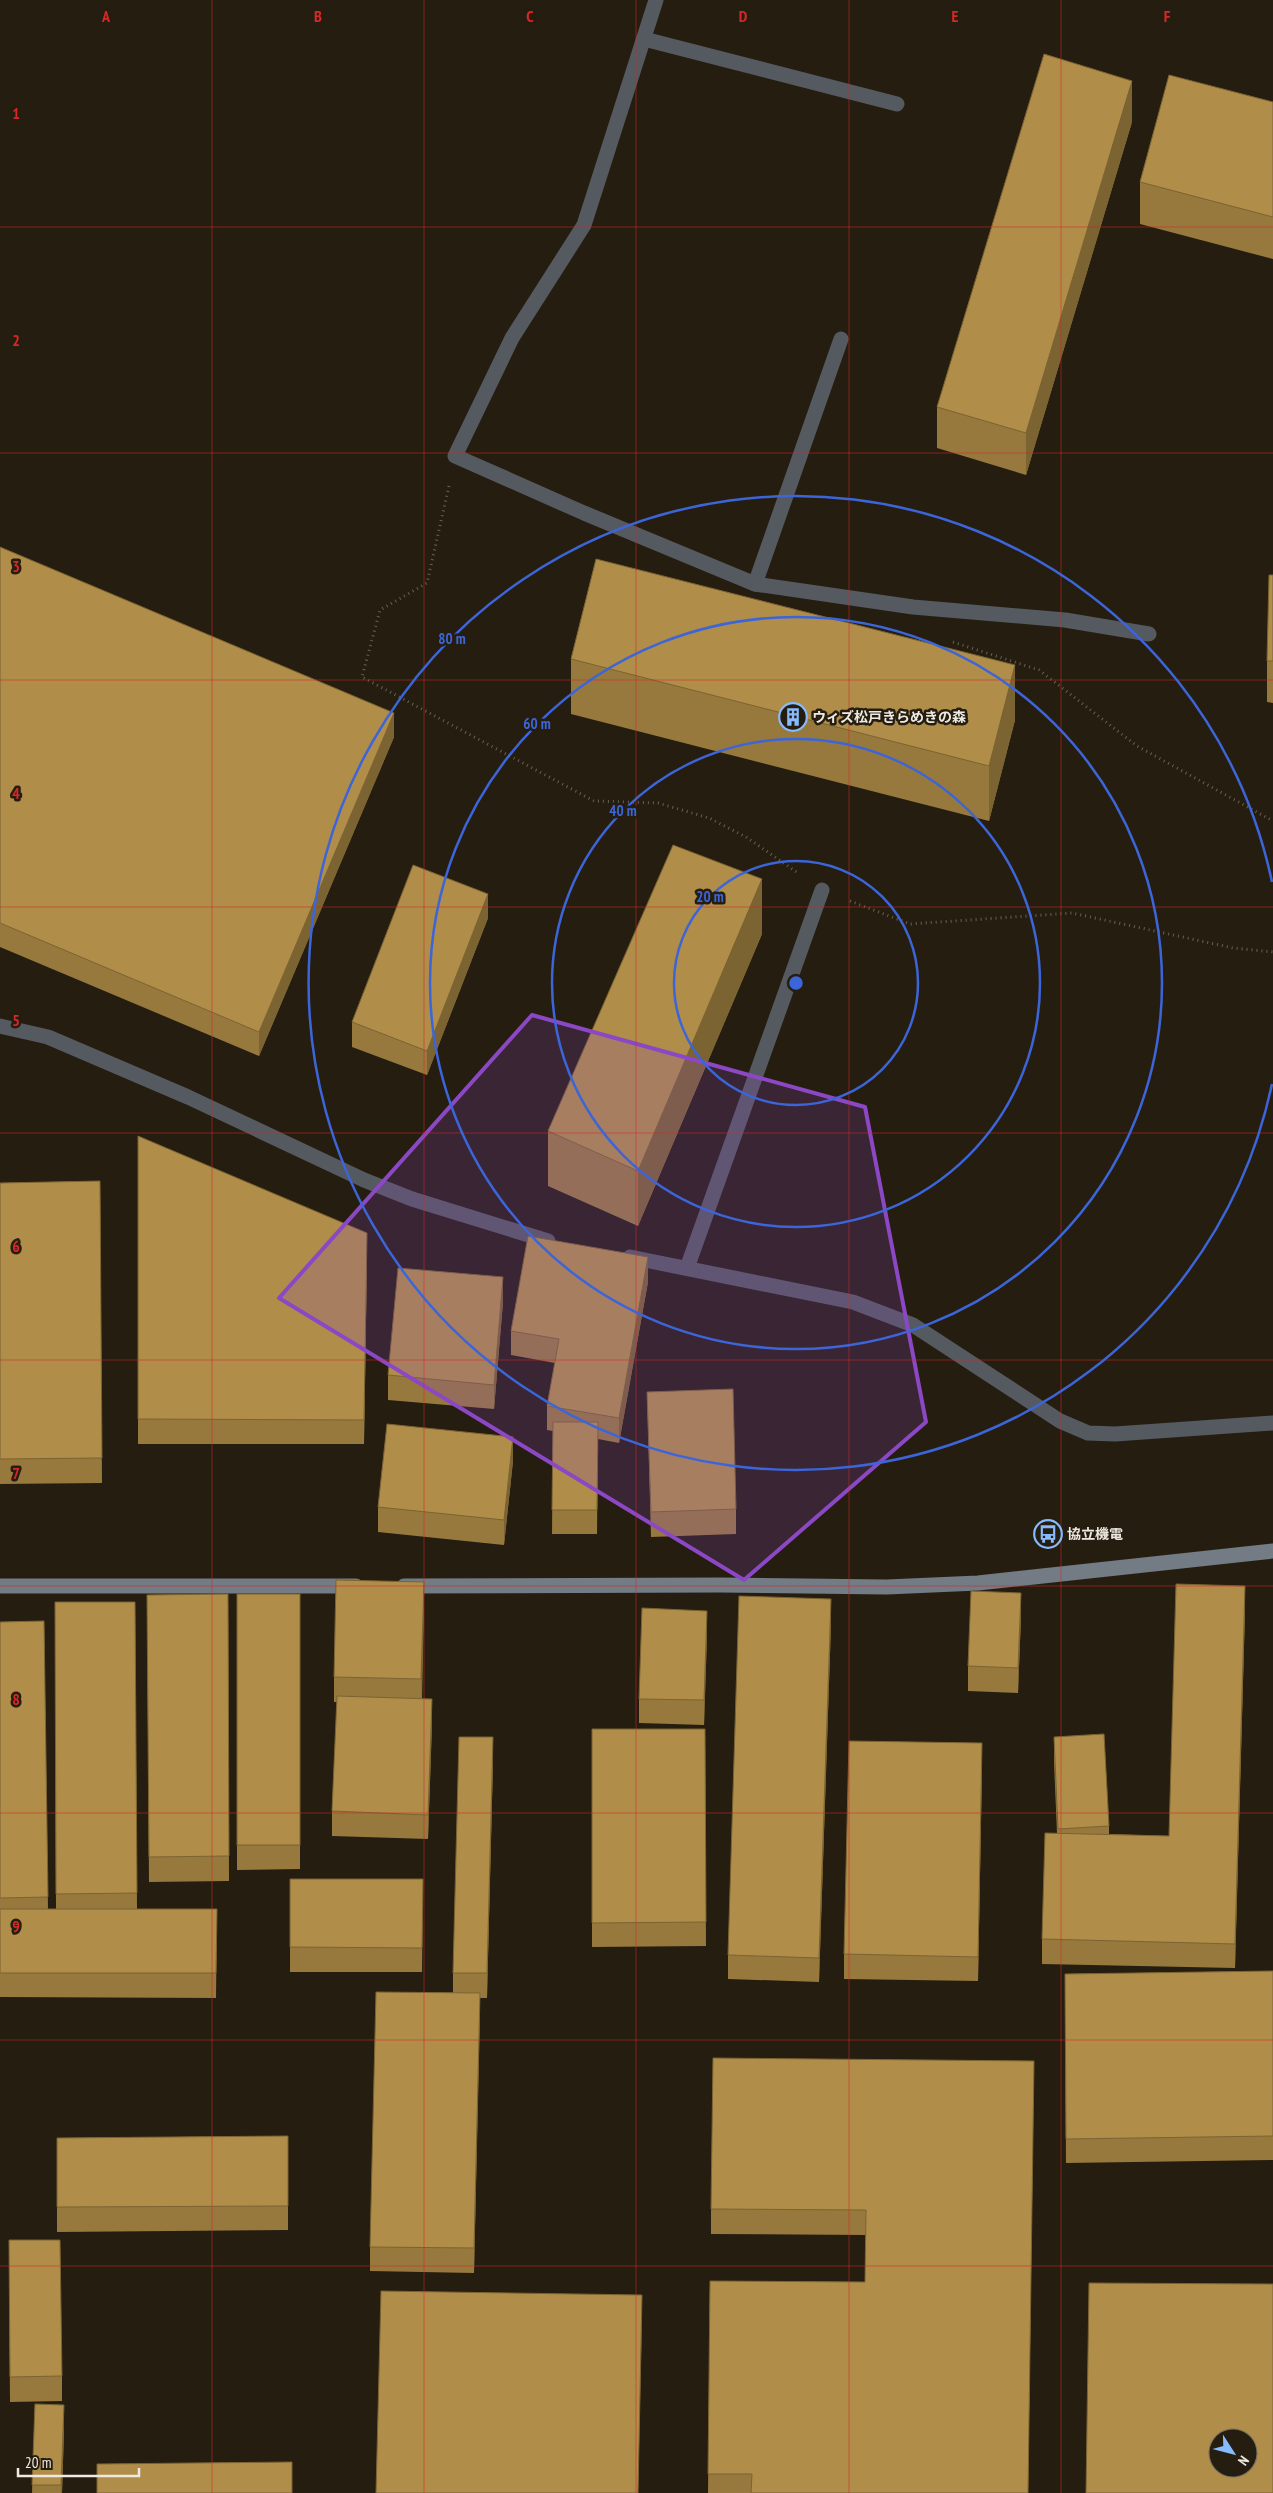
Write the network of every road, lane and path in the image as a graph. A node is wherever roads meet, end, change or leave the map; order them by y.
1 (656, 0) edge
2 (644, 40) junction
3 (897, 104) dead end
4 (841, 339) dead end
5 (455, 456) junction
6 (755, 584) junction
7 (1149, 634) dead end
8 (950, 641) dead end
9 (1273, 821) edge
10 (822, 890) junction
11 (1273, 952) edge
12 (0, 1026) edge
13 (567, 1245) edge
14 (613, 1254) edge
15 (687, 1268) junction
16 (1273, 1423) edge
17 (1273, 1551) edge
18 (0, 1586) edge
19 (369, 1586) edge
20 (389, 1586) edge

1 - 2 street
2 - 3 street
2 - 5 street
4 - 6 street
5 - 6 street
5 - 10 path
6 - 7 street
8 - 9 path
10 - 11 path
10 - 15 street
12 - 13 street
14 - 15 street
15 - 16 street
17 - 20 street
18 - 19 street

